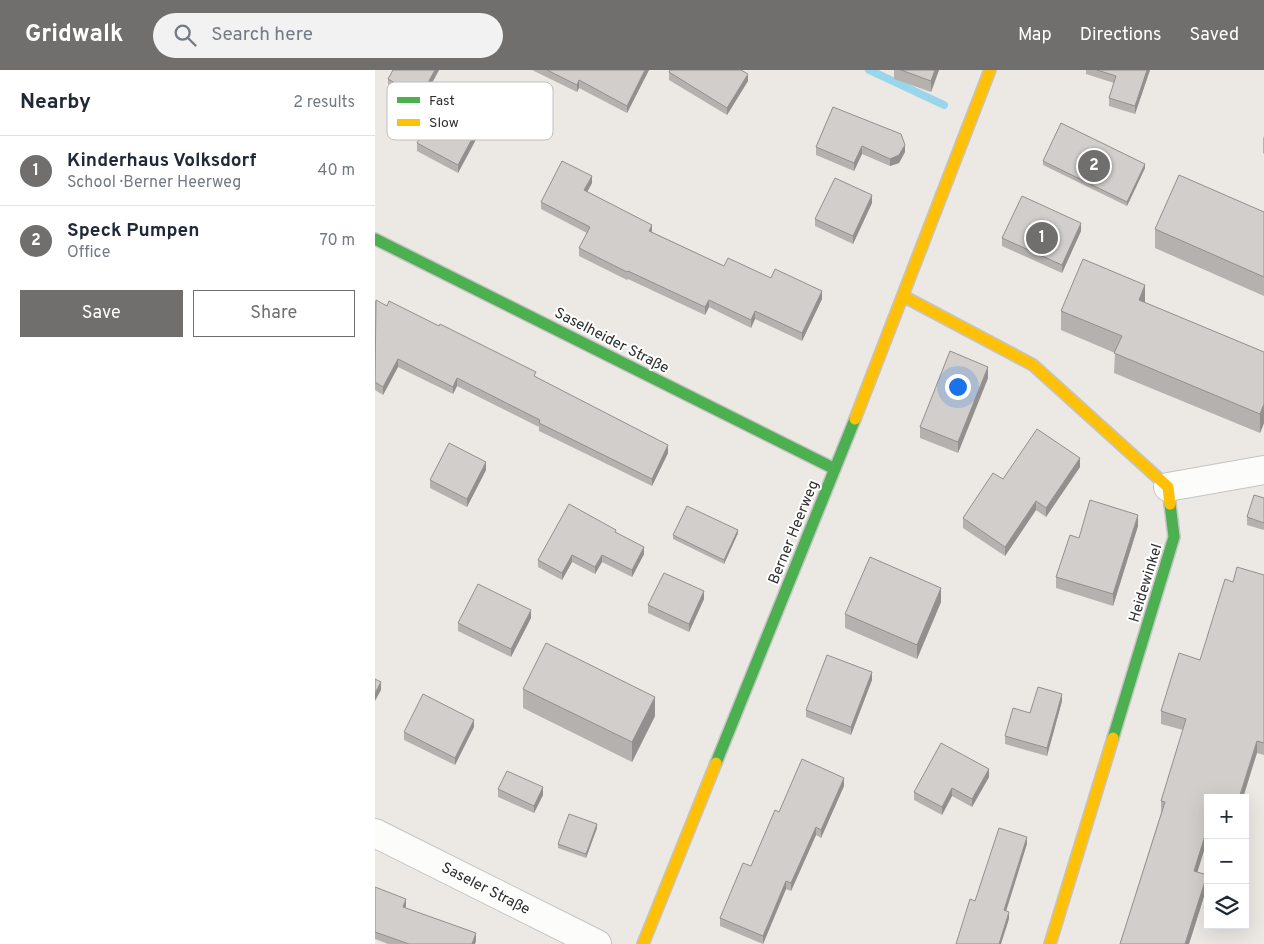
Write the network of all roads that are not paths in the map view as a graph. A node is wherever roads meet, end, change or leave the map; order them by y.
1 (989, 70) edge
2 (375, 239) edge
3 (903, 296) junction
4 (835, 469) junction
5 (1264, 470) edge
6 (1168, 487) junction
7 (375, 832) edge
8 (597, 944) edge
9 (643, 944) edge
10 (1050, 944) edge

1 - 3 street, Berner Heerweg
2 - 4 street, Saselheider Straße
3 - 4 street, Berner Heerweg
3 - 6 street
4 - 9 street, Berner Heerweg
5 - 6 street
6 - 10 street, Heidewinkel
7 - 8 street, Saseler Straße

